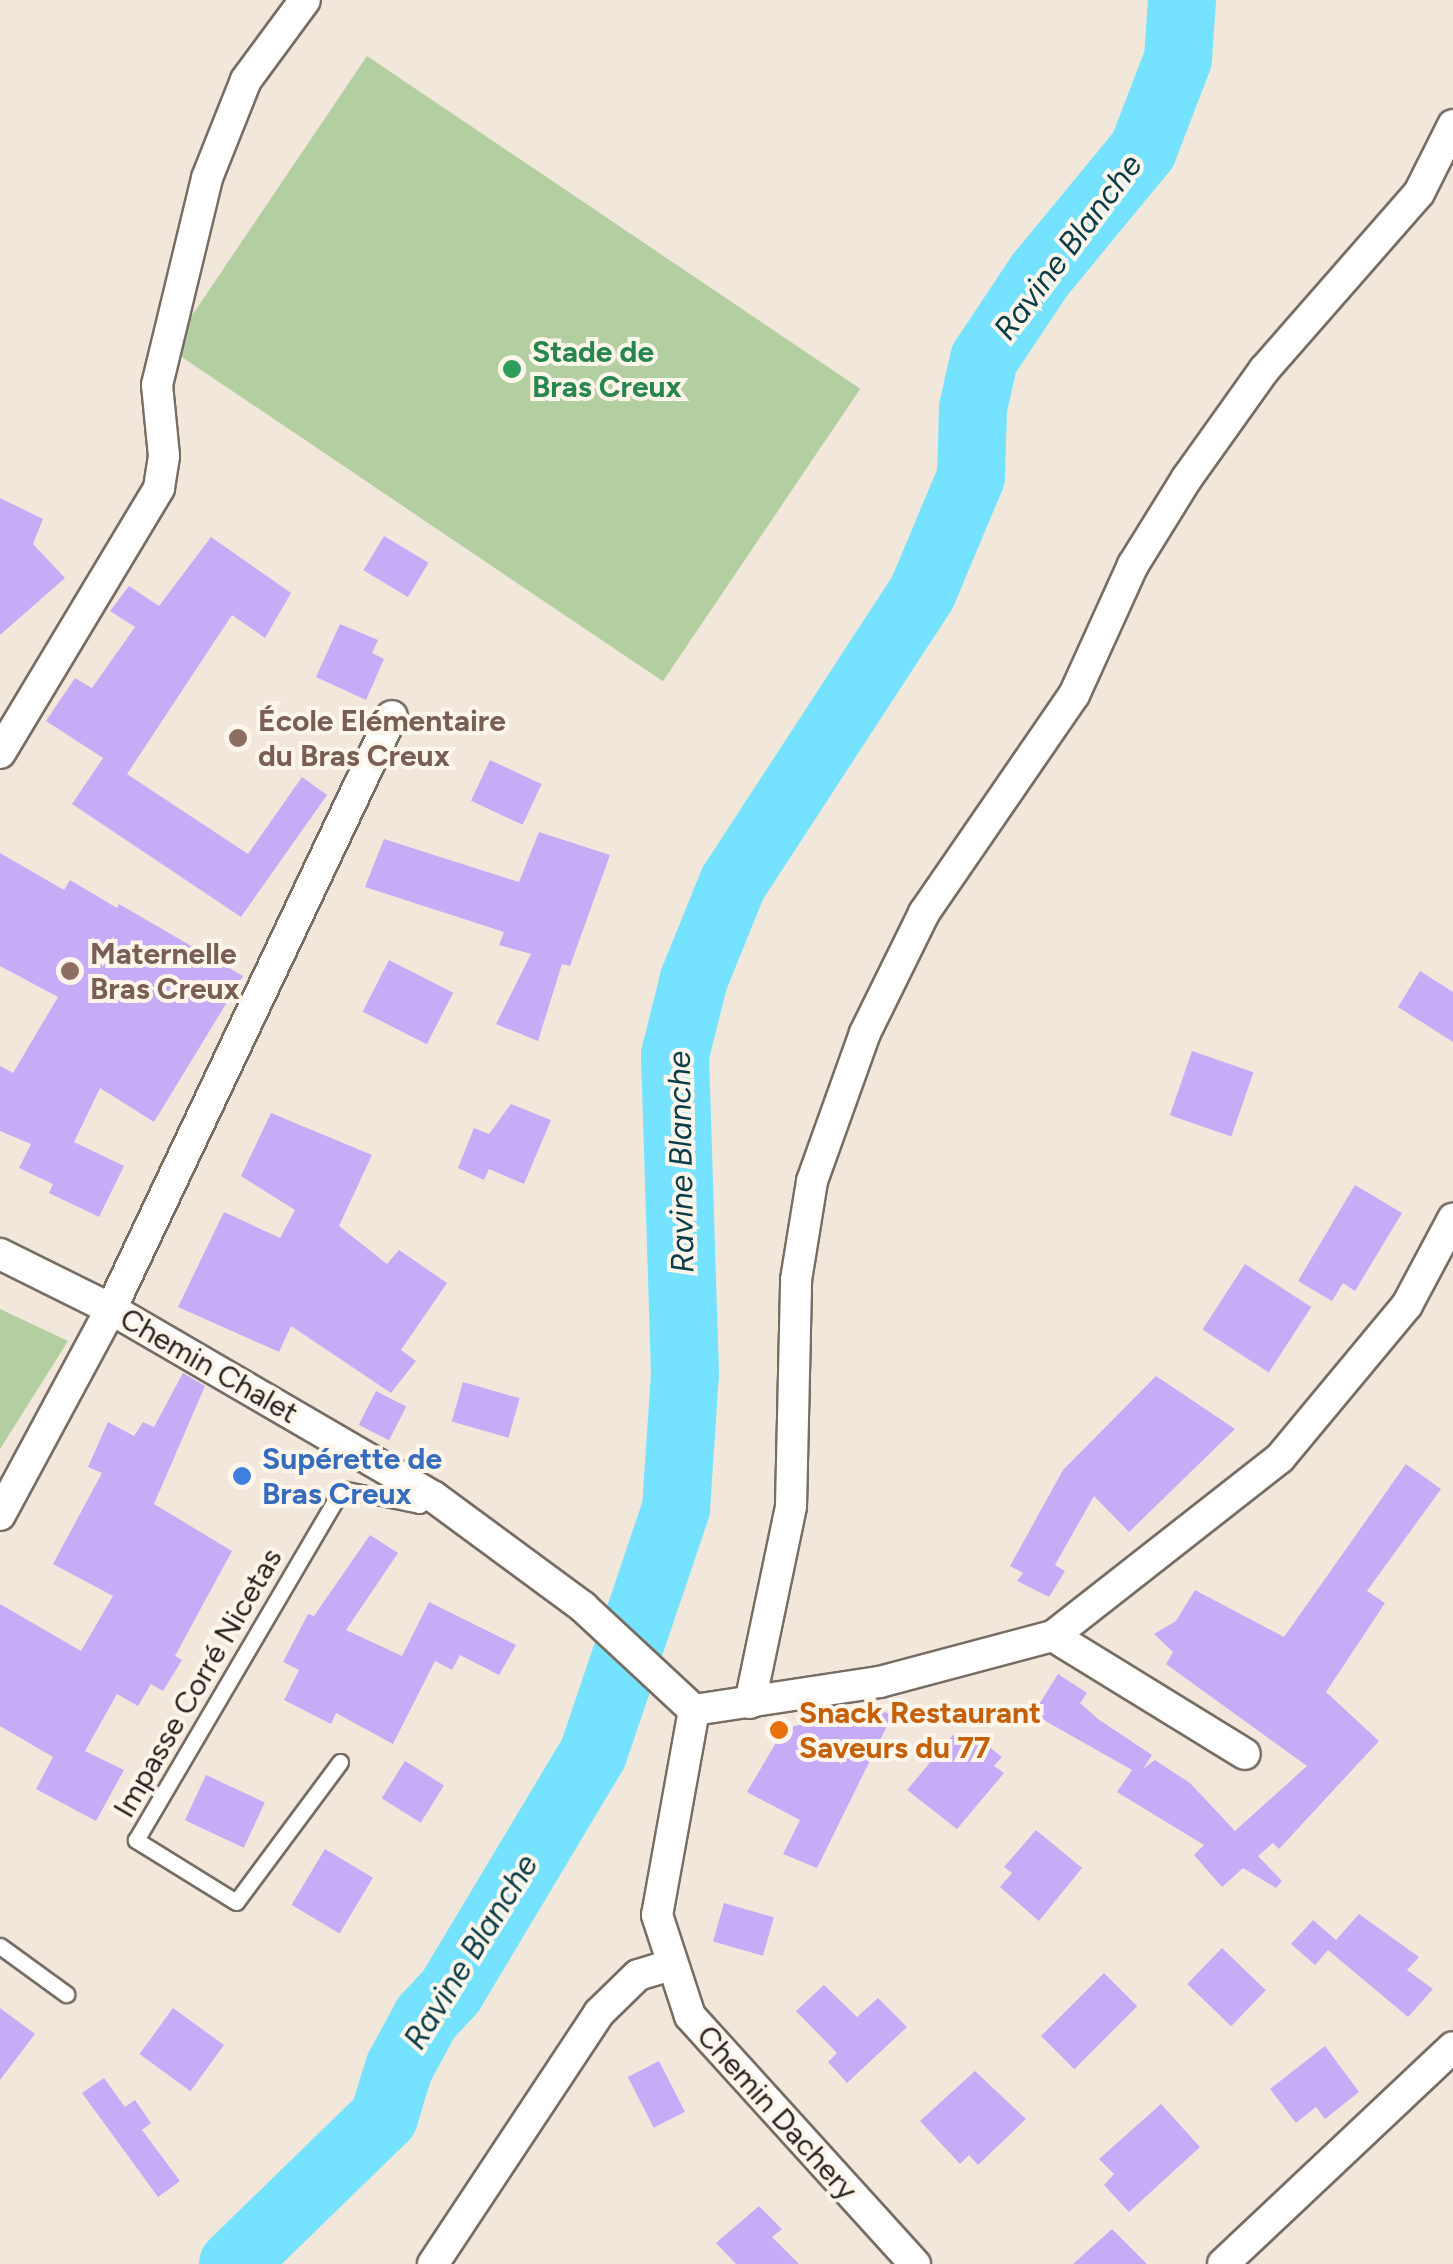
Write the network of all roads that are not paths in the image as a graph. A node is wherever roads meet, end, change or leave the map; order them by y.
1 (305, 0) edge
2 (1453, 125) edge
3 (392, 716) dead end
4 (0, 753) edge
5 (1453, 1220) edge
6 (0, 1254) edge
7 (111, 1308) junction
8 (434, 1498) junction
9 (0, 1515) edge
10 (1053, 1636) junction
11 (686, 1700) junction
12 (750, 1703) junction
13 (1244, 1754) dead end
14 (340, 1762) dead end
15 (0, 1946) edge
16 (671, 1965) junction
17 (66, 1994) dead end
18 (1453, 2047) edge
19 (433, 2264) edge
20 (914, 2264) edge
21 (1222, 2264) edge

1 - 4 street
2 - 12 street
3 - 7 street
5 - 10 street
6 - 7 street, Chemin Chalet
7 - 8 street, Chemin Chalet
7 - 9 street
8 - 11 street, Chemin Chalet
8 - 14 lane, Impasse Corré Nicetas
10 - 12 street
10 - 13 street
11 - 12 street
11 - 16 street, Chemin Dachery
15 - 17 lane
16 - 19 street
16 - 20 street, Chemin Dachery
18 - 21 street

